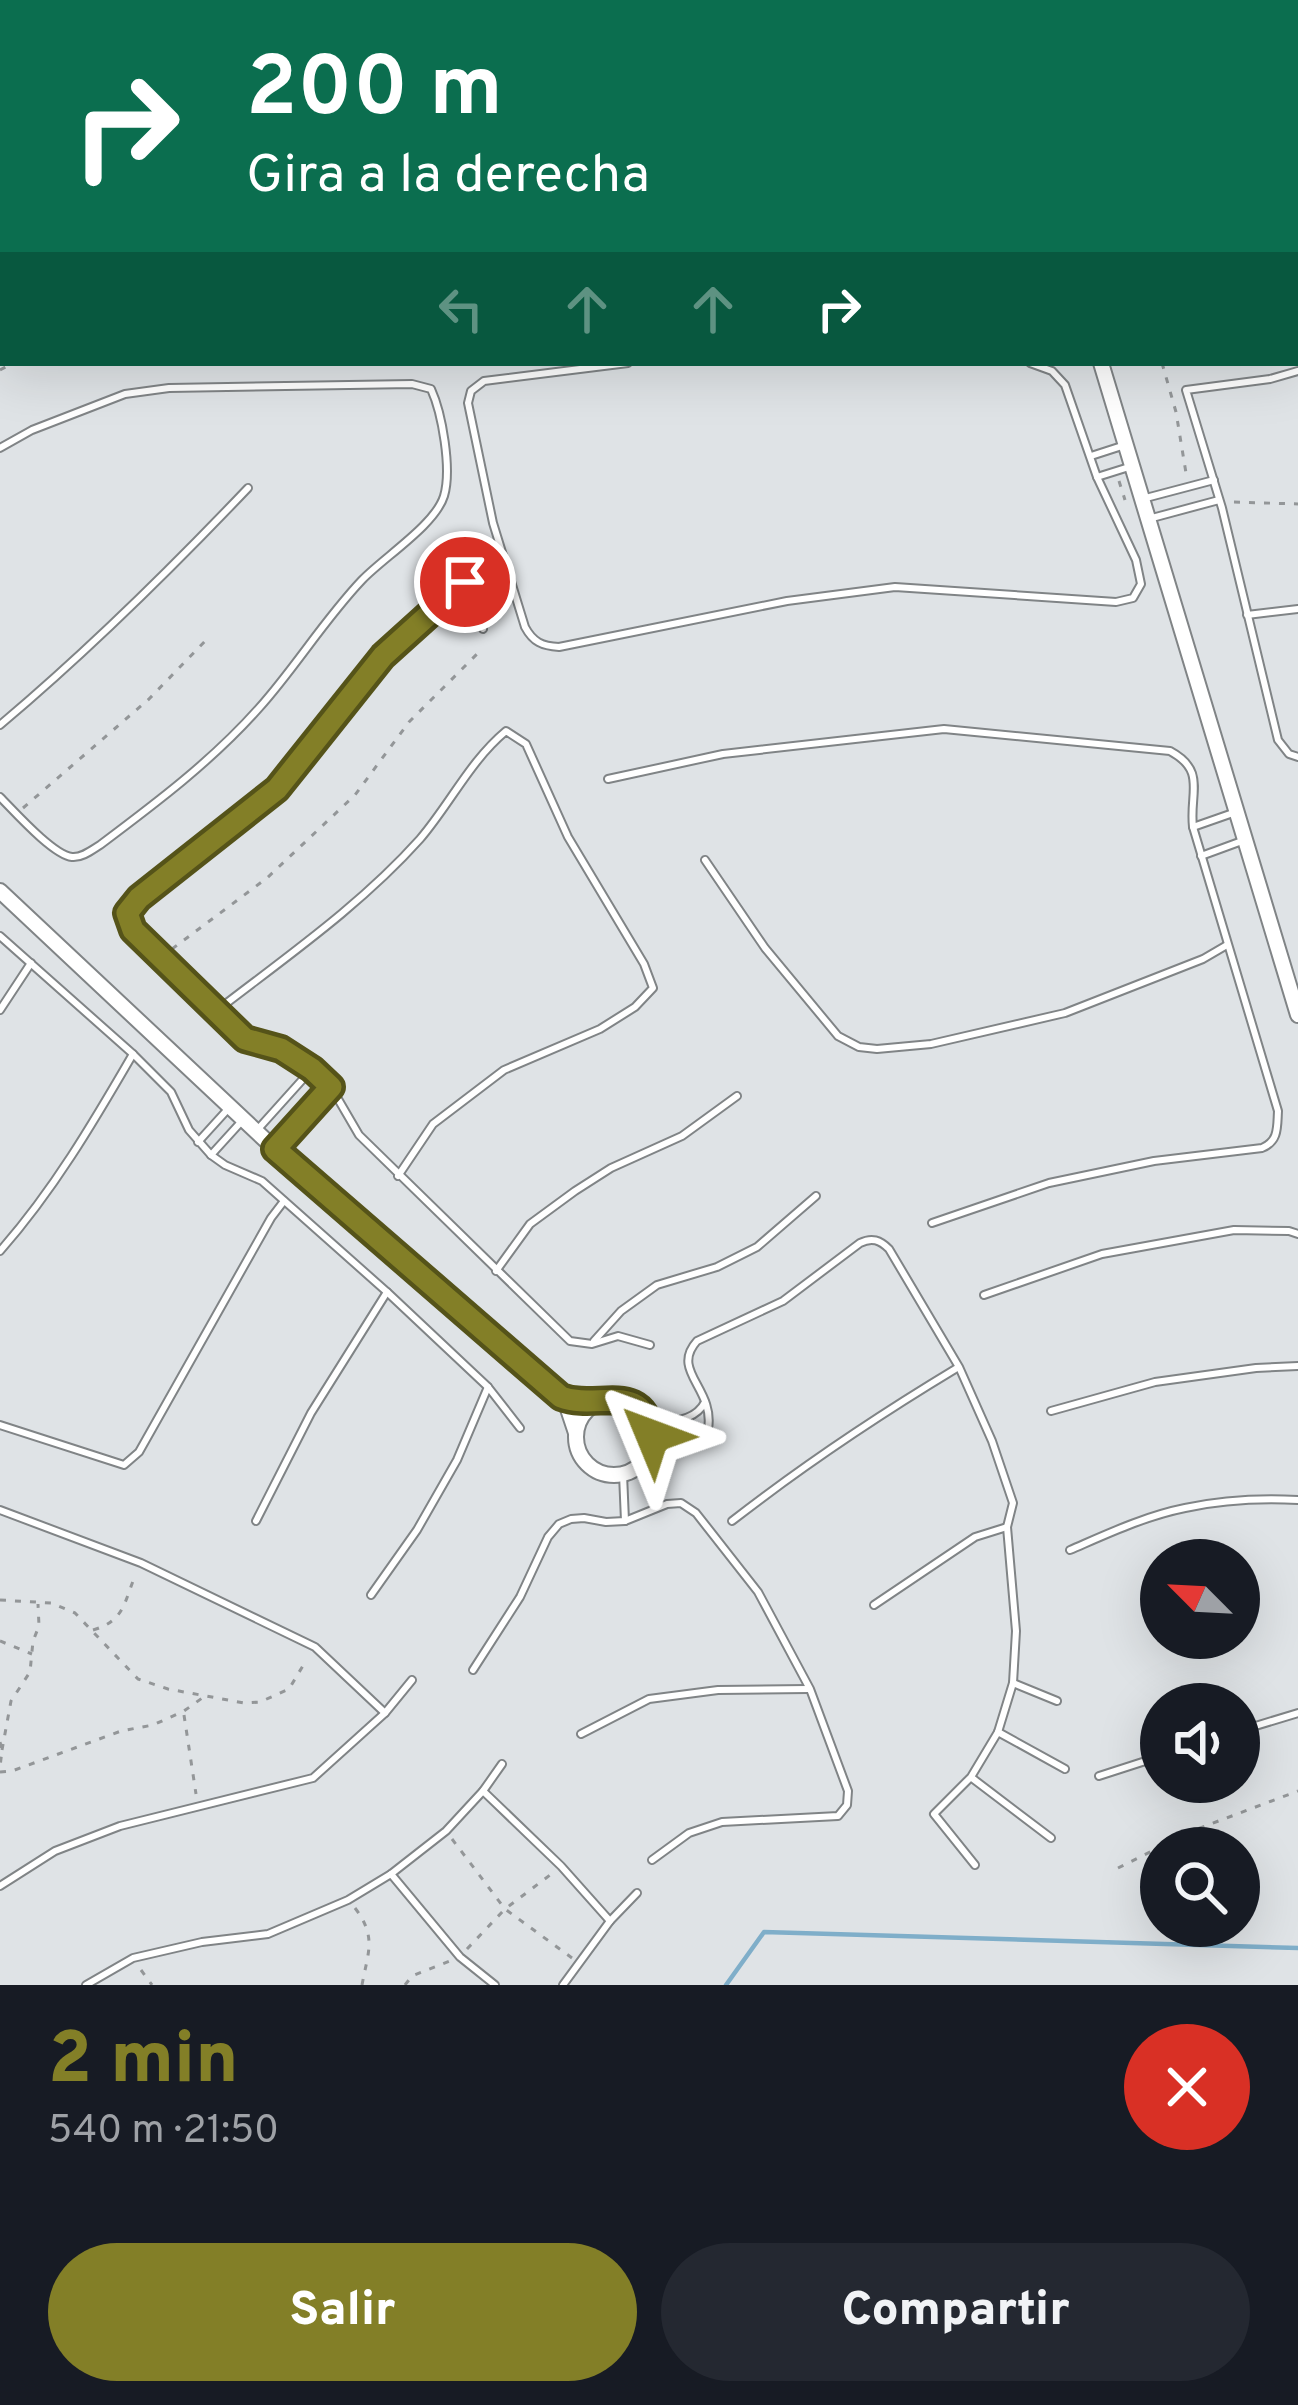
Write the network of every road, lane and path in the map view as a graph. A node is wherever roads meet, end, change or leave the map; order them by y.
1 (603, 366) edge
2 (1039, 366) edge
3 (1102, 366) edge
4 (1163, 366) edge
5 (1298, 371) edge
6 (1126, 445) junction
7 (0, 448) edge
8 (1090, 456) junction
9 (1132, 466) junction
10 (1097, 477) junction
11 (1214, 480) junction
12 (1189, 487) junction
13 (248, 488) dead end
14 (1142, 500) junction
15 (1220, 504) junction
16 (1298, 504) edge
17 (1148, 518) junction
18 (1298, 609) edge
19 (1247, 615) junction
20 (483, 629) dead end
21 (209, 637) dead end
22 (478, 653) dead end
23 (0, 725) edge
24 (1298, 757) edge
25 (608, 779) dead end
26 (0, 797) edge
27 (1237, 812) junction
28 (17, 813) junction
29 (1193, 826) junction
30 (1245, 840) junction
31 (1201, 856) junction
32 (705, 860) dead end
33 (0, 891) edge
34 (0, 936) edge
35 (1227, 945) junction
36 (160, 958) junction
37 (31, 963) junction
38 (0, 1010) edge
39 (215, 1012) junction
40 (1298, 1015) edge
41 (133, 1054) junction
42 (312, 1069) junction
43 (331, 1087) junction
44 (737, 1096) dead end
45 (231, 1106) junction
46 (244, 1119) junction
47 (256, 1131) junction
48 (198, 1142) junction
49 (275, 1149) junction
50 (211, 1155) junction
51 (398, 1177) junction
52 (816, 1196) dead end
53 (285, 1200) junction
54 (932, 1223) dead end
55 (1298, 1234) edge
56 (0, 1251) edge
57 (496, 1271) junction
58 (387, 1292) junction
59 (984, 1295) dead end
60 (592, 1344) junction
61 (650, 1345) dead end
62 (1298, 1366) edge
63 (958, 1367) junction
64 (488, 1387) junction
65 (561, 1397) junction
66 (706, 1399) junction
67 (598, 1402) junction
68 (1051, 1411) dead end
69 (0, 1425) edge
70 (520, 1428) dead end
71 (576, 1433) junction
72 (651, 1433) junction
73 (623, 1474) junction
74 (1298, 1499) edge
75 (0, 1510) edge
76 (256, 1521) dead end
77 (625, 1521) junction
78 (732, 1521) dead end
79 (1007, 1527) junction
80 (1070, 1550) dead end
81 (141, 1563) junction
82 (371, 1595) dead end
83 (0, 1600) edge
84 (37, 1603) junction
85 (874, 1605) dead end
86 (91, 1630) junction
87 (0, 1641) edge
88 (315, 1648) junction
89 (32, 1654) junction
90 (472, 1670) dead end
91 (412, 1680) dead end
92 (1013, 1683) junction
93 (810, 1689) junction
94 (208, 1694) junction
95 (1057, 1701) dead end
96 (184, 1712) junction
97 (386, 1713) junction
98 (1298, 1713) edge
99 (1260, 1725) edge
100 (998, 1732) junction
101 (581, 1734) dead end
102 (0, 1742) edge
103 (2, 1750) edge
104 (1140, 1763) edge
105 (502, 1764) dead end
106 (1065, 1769) dead end
107 (0, 1770) edge
108 (1099, 1776) dead end
109 (971, 1777) junction
110 (483, 1791) junction
111 (1298, 1791) edge
112 (198, 1808) junction
113 (446, 1831) junction
114 (1051, 1838) dead end
115 (652, 1859) dead end
116 (975, 1864) dead end
117 (561, 1866) junction
118 (1118, 1868) dead end
119 (391, 1874) junction
120 (0, 1886) edge
121 (637, 1893) dead end
122 (348, 1900) junction
123 (506, 1909) junction
124 (610, 1922) junction
125 (460, 1957) junction
126 (133, 1958) junction
127 (578, 1963) junction
128 (86, 1985) edge
129 (152, 1985) edge
130 (362, 1985) edge
131 (405, 1985) edge
132 (495, 1985) edge
133 (563, 1985) edge

1 - 10 lane
2 - 8 lane
3 - 6 street
4 - 12 path
5 - 11 lane
6 - 8 lane
6 - 9 street
7 - 28 lane
8 - 10 lane
9 - 10 lane
9 - 14 street
11 - 12 lane
11 - 15 lane
12 - 14 lane
13 - 23 lane
14 - 17 street
15 - 16 path
15 - 17 lane
15 - 19 lane
17 - 27 street
18 - 19 lane
19 - 24 lane
20 - 36 lane
21 - 28 path
22 - 36 path
25 - 29 lane
26 - 28 lane
27 - 29 lane
27 - 30 street
29 - 31 lane
30 - 31 lane
30 - 40 street
31 - 35 lane
32 - 35 lane
33 - 45 street
34 - 37 lane
35 - 54 lane
36 - 39 lane
37 - 38 lane
37 - 41 lane
39 - 42 lane
39 - 51 lane
41 - 48 lane
41 - 56 lane
42 - 43 lane
42 - 47 lane
43 - 49 lane
43 - 51 lane
44 - 57 lane
45 - 46 street
45 - 48 lane
46 - 47 street
46 - 50 lane
47 - 49 street
48 - 50 lane
49 - 65 street
50 - 53 lane
51 - 57 lane
52 - 60 lane
53 - 58 lane
53 - 69 lane
55 - 59 lane
57 - 60 lane
58 - 64 lane
58 - 76 lane
60 - 61 lane
62 - 68 lane
63 - 66 lane
63 - 78 lane
63 - 79 lane
64 - 70 lane
64 - 82 lane
65 - 67 street
65 - 71 street
66 - 72 lane
66 - 72 lane
67 - 71 street
67 - 72 street
71 - 73 street
72 - 73 street
73 - 77 lane
74 - 80 lane
75 - 81 lane
77 - 90 lane
77 - 93 lane
79 - 85 lane
79 - 92 lane
81 - 86 path
81 - 88 lane
83 - 84 path
84 - 86 path
84 - 89 path
86 - 94 path
87 - 89 path
88 - 94 path
88 - 97 lane
89 - 103 path
91 - 97 lane
92 - 95 lane
92 - 100 lane
93 - 101 lane
93 - 115 lane
94 - 96 path
96 - 107 path
96 - 112 path
97 - 112 lane
98 - 99 lane
100 - 106 lane
100 - 109 lane
102 - 103 path
103 - 107 path
104 - 108 lane
105 - 110 lane
109 - 114 lane
109 - 116 lane
110 - 113 lane
110 - 117 lane
111 - 118 path
112 - 120 lane
113 - 119 lane
113 - 123 path
117 - 123 path
117 - 124 lane
119 - 122 lane
119 - 125 lane
121 - 124 lane
122 - 126 lane
122 - 130 path
123 - 125 path
123 - 127 path
124 - 127 lane
125 - 131 path
125 - 132 lane
126 - 128 lane
126 - 129 path
127 - 133 lane

